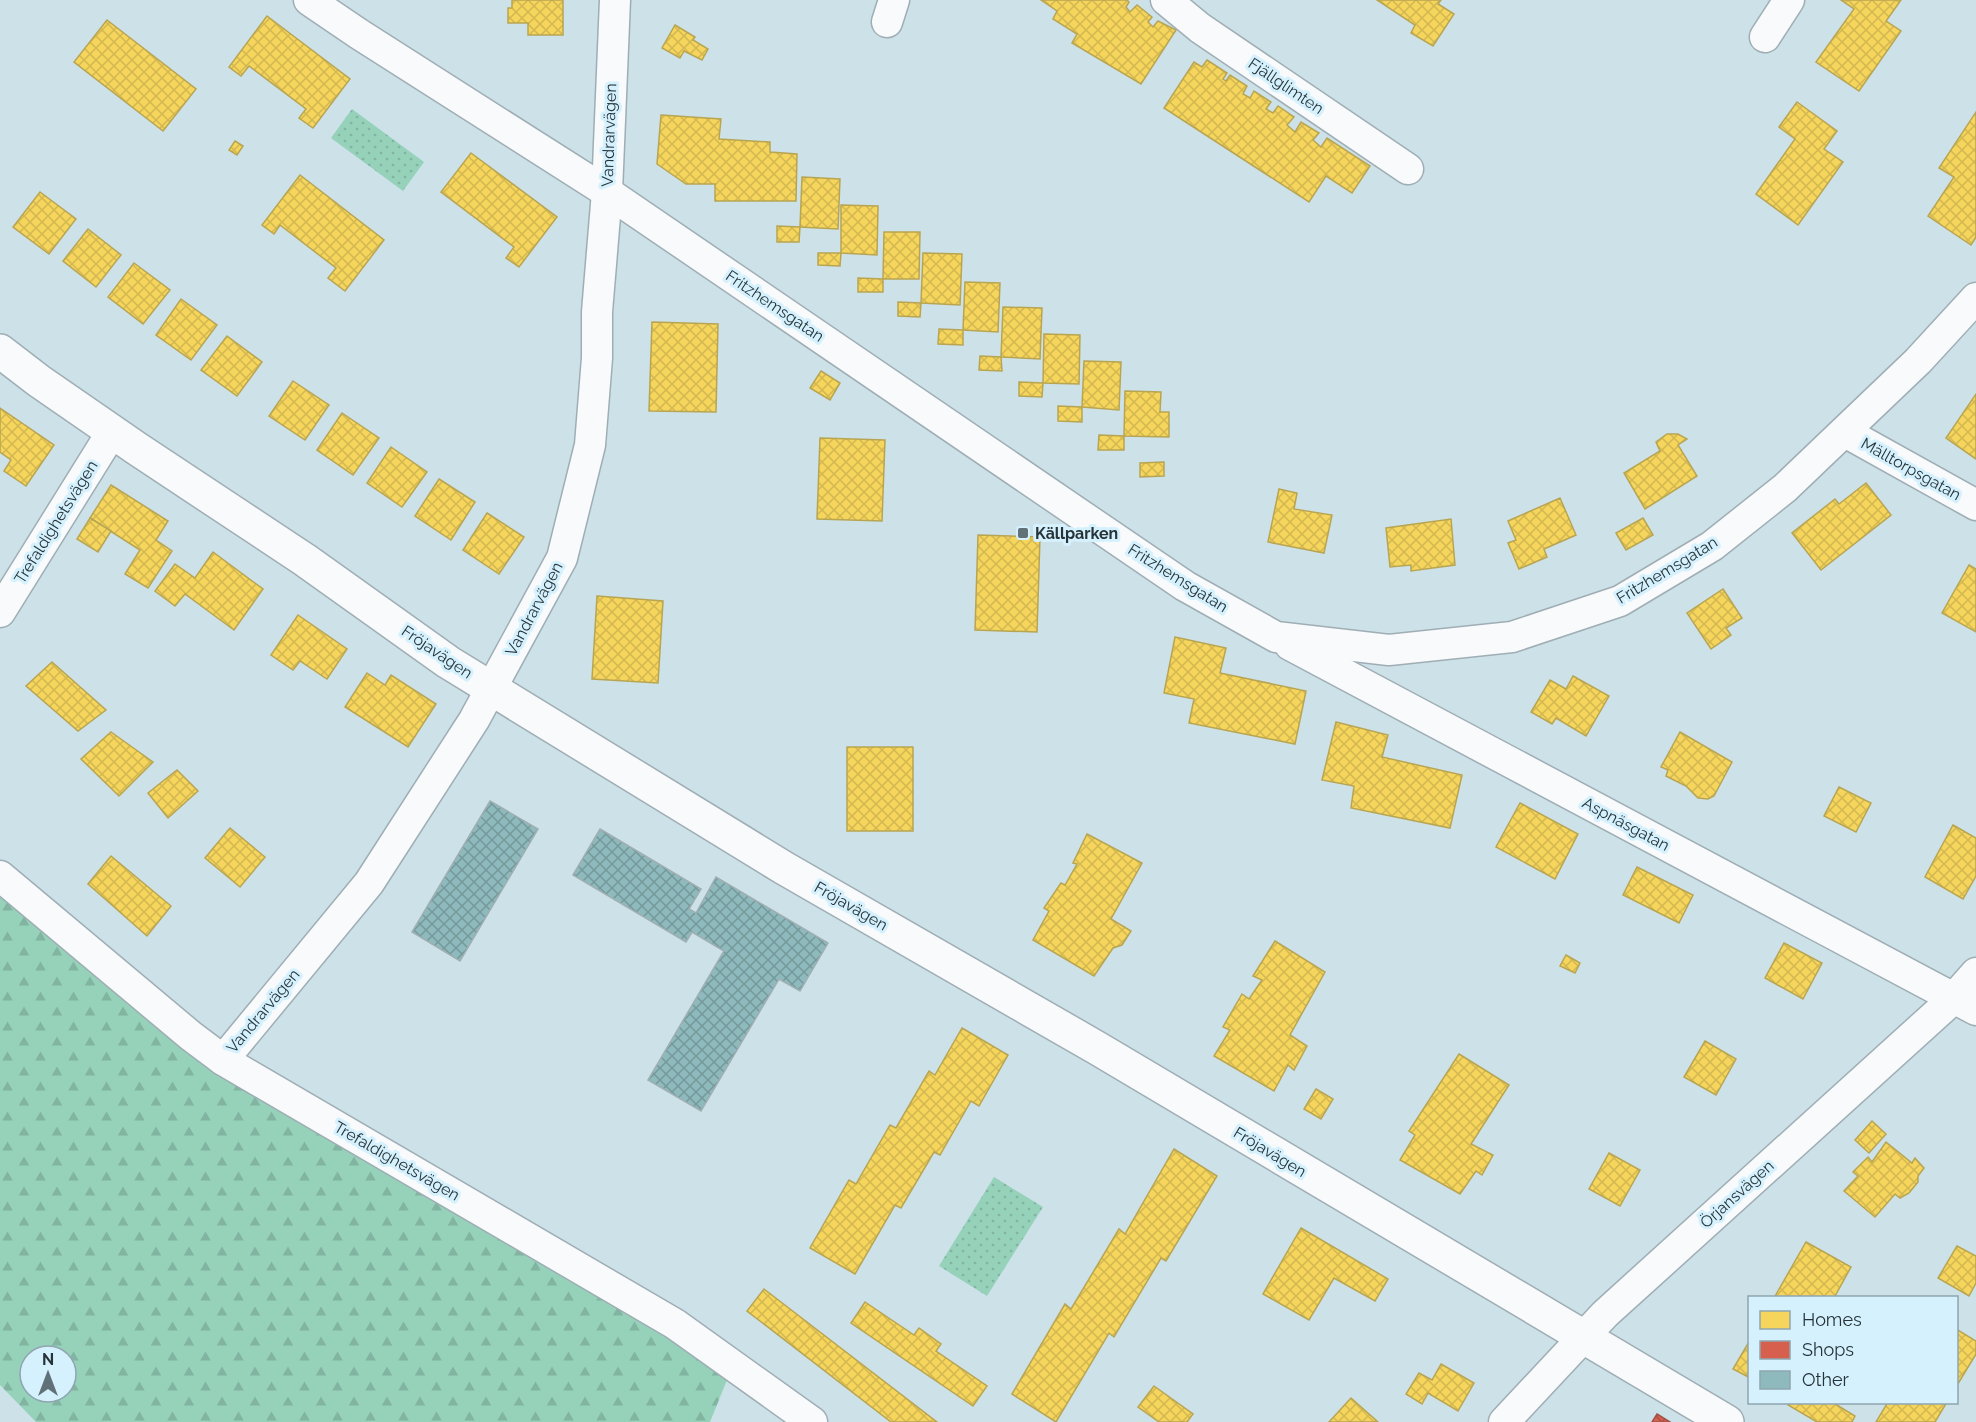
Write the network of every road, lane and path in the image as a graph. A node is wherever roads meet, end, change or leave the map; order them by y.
1 (309, 0) edge
2 (615, 0) edge
3 (1166, 0) edge
4 (1789, 0) edge
5 (1765, 37) dead end
6 (1408, 169) dead end
7 (607, 192) junction
8 (1976, 298) edge
9 (0, 351) edge
10 (112, 432) junction
11 (1845, 432) junction
12 (1976, 505) edge
13 (0, 612) edge
14 (1276, 637) junction
15 (492, 688) junction
16 (0, 876) edge
17 (1976, 972) edge
18 (1965, 1005) edge
19 (223, 1060) junction
20 (1584, 1338) junction
21 (812, 1422) edge
22 (1504, 1422) edge
23 (1727, 1422) edge

1 - 7 street, Fritzhemsgatan
2 - 7 street, Vandrarvägen
3 - 6 street, Fjällglimten
4 - 5 street
7 - 14 street, Fritzhemsgatan
7 - 15 street, Vandrarvägen
8 - 11 street, Fritzhemsgatan
9 - 10 street, Fröjavägen
10 - 13 street, Trefaldighetsvägen
10 - 15 street, Fröjavägen
11 - 12 street, Mälltorpsgatan
11 - 14 street, Fritzhemsgatan
14 - 18 street, Aspnäsgatan
15 - 19 street, Vandrarvägen
15 - 20 street, Fröjavägen
16 - 19 street, Trefaldighetsvägen
17 - 18 street, Örjansvägen
18 - 20 street, Örjansvägen
19 - 21 street, Trefaldighetsvägen
20 - 22 street, Örjansvägen
20 - 23 street, Fröjavägen

